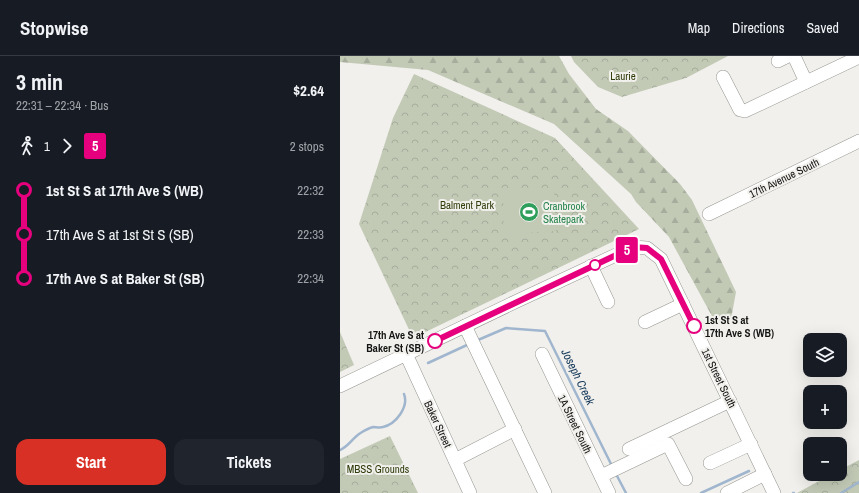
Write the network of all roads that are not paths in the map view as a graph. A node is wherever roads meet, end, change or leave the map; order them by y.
1 (794, 56) edge
2 (859, 57) edge
3 (723, 77) dead end
4 (806, 82) junction
5 (859, 141) edge
6 (709, 214) dead end
7 (591, 266) junction
8 (608, 302) dead end
9 (683, 304) junction
10 (645, 322) dead end
11 (465, 326) junction
12 (406, 354) junction
13 (542, 354) dead end
14 (340, 386) edge
15 (730, 401) junction
16 (515, 429) junction
17 (751, 444) junction
18 (629, 448) dead end
19 (454, 460) junction
20 (710, 463) dead end
21 (765, 474) junction
22 (601, 476) junction
23 (686, 479) dead end
24 (470, 493) edge
25 (545, 493) edge
26 (609, 493) edge
27 (727, 493) edge
28 (774, 493) edge

1 - 4 street
2 - 4 street
3 - 4 street
5 - 6 street, 17th Avenue South
7 - 8 street
7 - 9 street, 1st Street South
7 - 11 street
9 - 10 street
9 - 15 street, 1st Street South
11 - 12 street
11 - 16 street
12 - 14 street
12 - 19 street, Baker Street
13 - 22 street, 1A Street South
15 - 17 street, 1st Street South
15 - 18 street
16 - 19 street
16 - 25 street
17 - 20 street
17 - 21 street, 1st Street South
19 - 24 street, Baker Street
21 - 27 street
21 - 28 street, 1st Street South
22 - 23 street
22 - 26 street, 1A Street South

